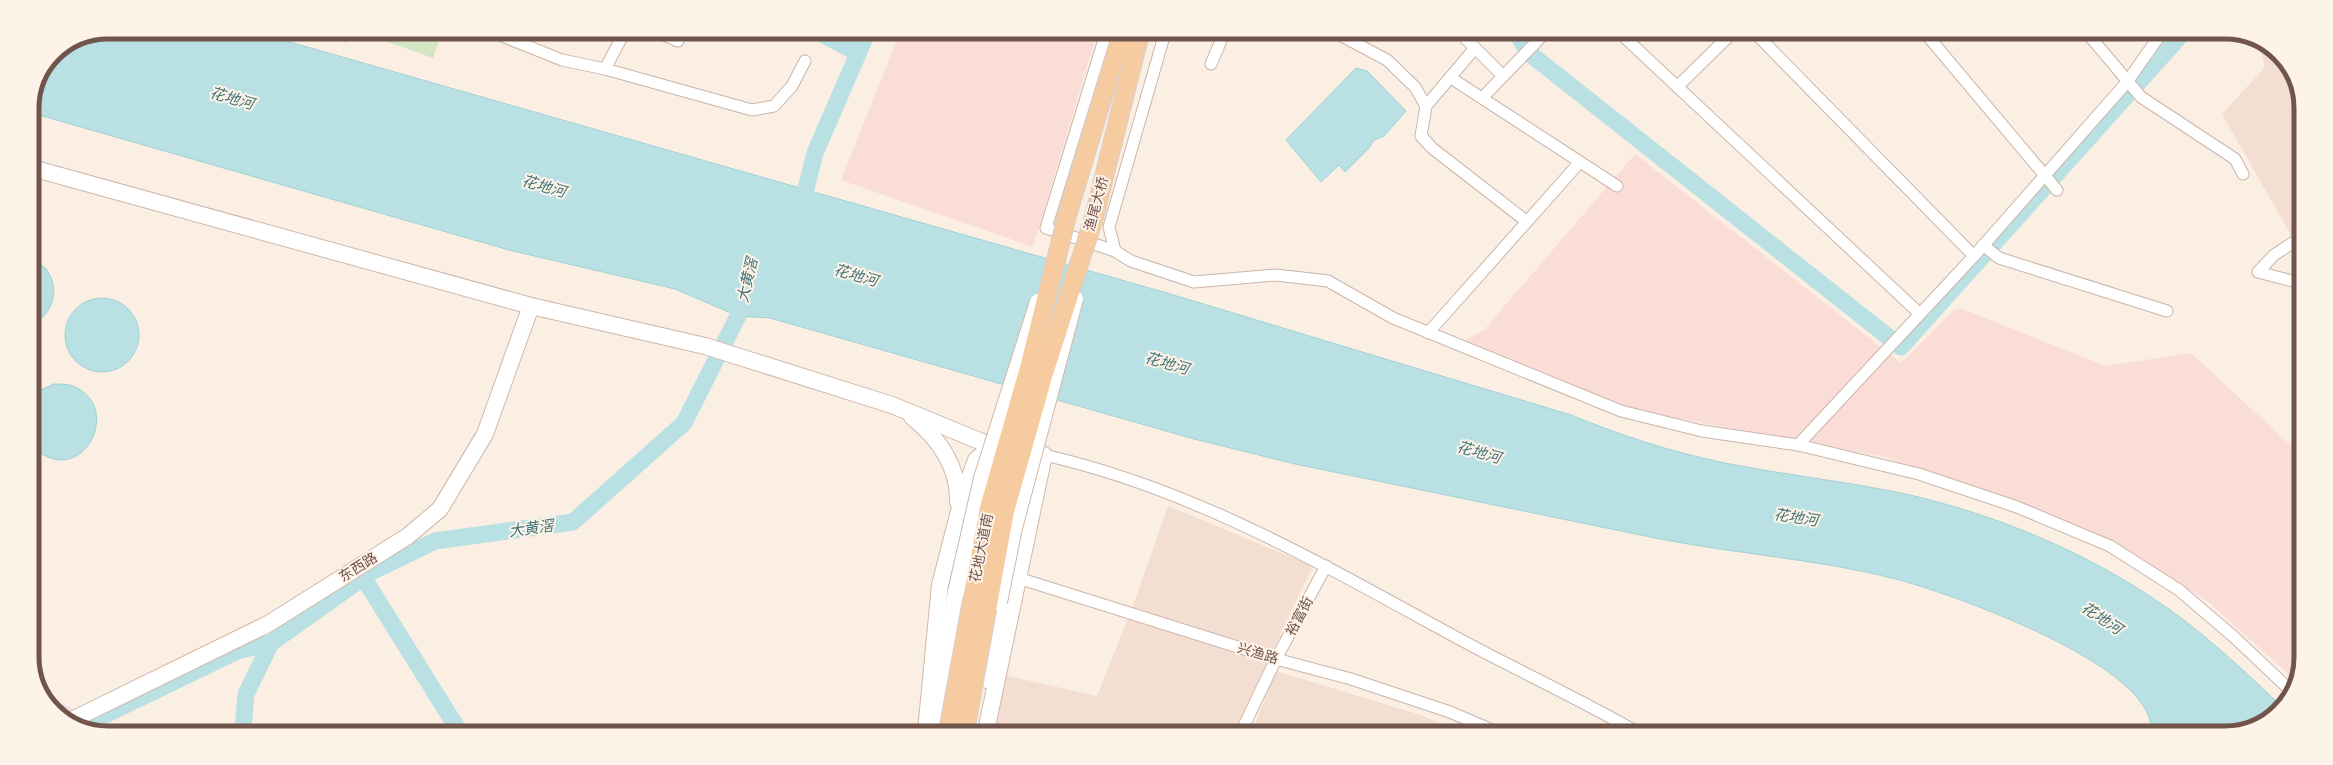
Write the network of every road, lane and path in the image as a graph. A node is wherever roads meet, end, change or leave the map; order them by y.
1 (510, 39) edge
2 (621, 39) edge
3 (673, 39) edge
4 (1104, 39) edge
5 (1120, 39) edge
6 (1138, 39) edge
7 (1163, 39) edge
8 (1221, 39) edge
9 (1348, 39) edge
10 (1466, 39) edge
11 (1538, 39) edge
12 (1626, 39) edge
13 (1726, 39) edge
14 (1761, 39) edge
15 (1930, 39) edge
16 (2092, 39) edge
17 (2157, 39) edge
18 (678, 41) dead end
19 (1475, 48) junction
20 (805, 60) dead end
21 (1211, 64) dead end
22 (605, 69) junction
23 (1503, 76) junction
24 (1451, 78) junction
25 (2127, 82) junction
26 (1677, 87) junction
27 (1482, 98) junction
28 (1426, 106) junction
29 (1580, 162) junction
30 (39, 170) edge
31 (2243, 174) dead end
32 (2044, 176) junction
33 (1617, 186) dead end
34 (2057, 190) dead end
35 (1068, 212) junction
36 (1093, 221) junction
37 (1526, 221) junction
38 (2294, 242) edge
39 (1983, 245) junction
40 (1114, 251) junction
41 (1974, 256) junction
42 (2294, 282) edge
43 (531, 306) junction
44 (2167, 311) dead end
45 (1920, 314) junction
46 (1428, 333) junction
47 (1037, 370) junction
48 (892, 405) junction
49 (1798, 445) junction
50 (1000, 447) junction
51 (1044, 455) junction
52 (958, 515) junction
53 (1326, 566) junction
54 (1018, 578) junction
55 (1276, 659) junction
56 (2287, 687) edge
57 (76, 718) edge
58 (926, 726) edge
59 (936, 726) edge
60 (949, 726) edge
61 (966, 726) edge
62 (979, 726) edge
63 (987, 726) edge
64 (1244, 726) edge
65 (1483, 726) edge
66 (1627, 726) edge

1 - 22 street
2 - 22 street
3 - 18 street
4 - 40 street
5 - 35 main road
6 - 36 main road, 渔尾大桥
7 - 40 street
8 - 21 street
9 - 28 street
10 - 19 street
11 - 23 street
12 - 26 street
13 - 26 street
14 - 41 street
15 - 32 street
16 - 25 street
17 - 25 street
19 - 23 street
19 - 24 street
20 - 22 street
23 - 27 street
24 - 27 street
24 - 28 street
25 - 31 street
25 - 32 street
26 - 45 street
27 - 29 street
28 - 37 street
29 - 33 street
29 - 37 street
30 - 43 street
32 - 34 street
32 - 39 street
35 - 47 main road, bridge
35 - 59 street, bridge
36 - 47 main road, 渔尾大桥, bridge
36 - 62 street, bridge
37 - 46 street
38 - 42 street
39 - 41 street
39 - 44 street
40 - 46 street
41 - 45 street
43 - 48 street
43 - 57 street, 东西路
45 - 49 street
46 - 49 street
47 - 60 main road, 花地大道南, bridge
47 - 61 main road, 花地大道南, bridge
48 - 50 street
48 - 52 street
49 - 56 street
50 - 51 street
50 - 52 street, 花地大道南
51 - 53 street
51 - 54 street
52 - 58 street, 花地大道南
53 - 55 street, 裕富街
53 - 66 street
54 - 55 street, 兴渔路
54 - 63 street
55 - 64 street, 裕富街
55 - 65 street, 兴渔路

